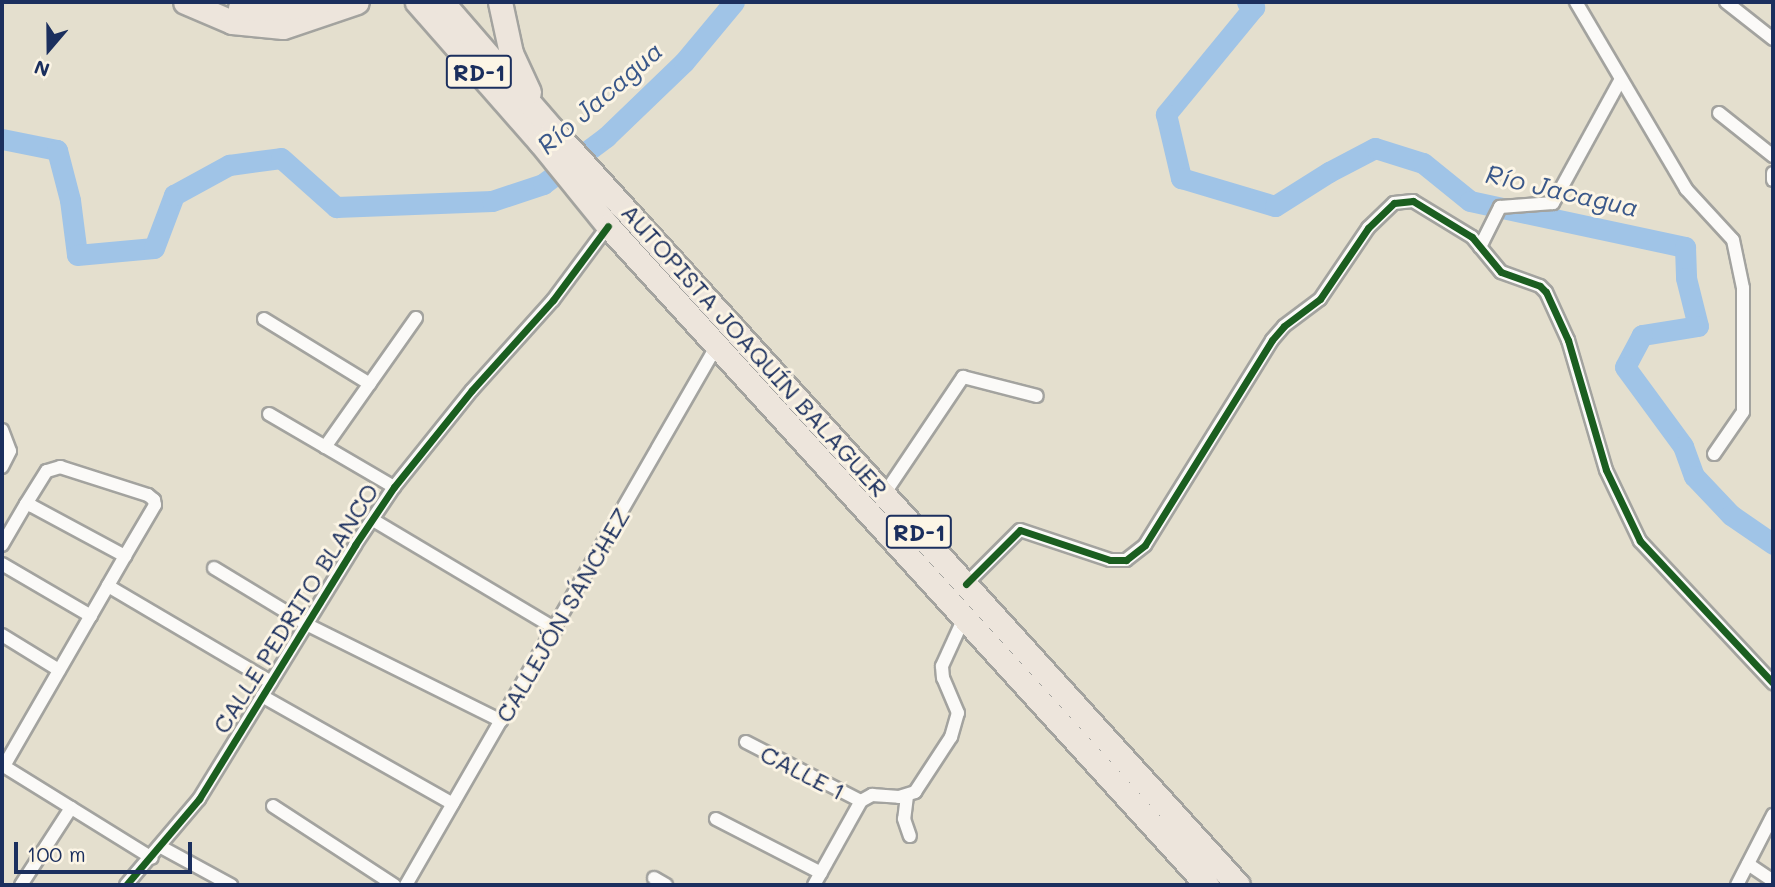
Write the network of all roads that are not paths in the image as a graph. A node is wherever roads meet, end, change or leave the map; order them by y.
1 (184, 2) edge
2 (217, 2) edge
3 (320, 2) edge
4 (357, 2) edge
5 (417, 2) edge
6 (442, 2) edge
7 (500, 2) edge
8 (1576, 2) edge
9 (1726, 2) edge
10 (1773, 39) edge
11 (1621, 79) junction
12 (1719, 113) dead end
13 (544, 129) junction
14 (1773, 156) edge
15 (1773, 173) edge
16 (1773, 180) edge
17 (608, 226) junction
18 (1480, 247) junction
19 (416, 318) dead end
20 (264, 319) dead end
21 (717, 345) junction
22 (370, 384) junction
23 (1037, 396) dead end
24 (269, 414) dead end
25 (2, 430) edge
26 (326, 447) junction
27 (1714, 454) dead end
28 (2, 467) edge
29 (394, 487) junction
30 (885, 493) junction
31 (26, 505) junction
32 (373, 520) junction
33 (2, 545) edge
34 (125, 556) junction
35 (2, 564) edge
36 (214, 568) dead end
37 (966, 584) junction
38 (108, 586) junction
39 (90, 616) junction
40 (964, 618) junction
41 (306, 624) junction
42 (556, 629) junction
43 (2, 635) edge
44 (60, 670) junction
45 (271, 682) junction
46 (1773, 683) edge
47 (262, 696) junction
48 (501, 721) junction
49 (746, 742) dead end
50 (3, 766) edge
51 (907, 796) junction
52 (861, 801) junction
53 (453, 804) junction
54 (273, 806) dead end
55 (71, 808) junction
56 (716, 819) dead end
57 (1772, 821) edge
58 (910, 836) dead end
59 (161, 847) junction
60 (152, 858) junction
61 (1748, 864) junction
62 (821, 873) junction
63 (654, 878) dead end
64 (1773, 881) edge
65 (21, 885) edge
66 (127, 885) edge
67 (231, 885) edge
68 (394, 885) edge
69 (406, 885) edge
70 (666, 885) edge
71 (814, 885) edge
72 (1207, 885) edge
73 (1238, 885) edge
74 (1737, 885) edge

1 - 4 highway
2 - 3 highway
5 - 13 highway, AUTOPISTA JOAQUÍN BALAGUER / RD-1
6 - 13 highway, AUTOPISTA JOAQUÍN BALAGUER / RD-1
7 - 13 highway
8 - 11 street
9 - 10 street
11 - 18 street
11 - 27 street
12 - 14 street
13 - 17 highway, AUTOPISTA JOAQUÍN BALAGUER / RD-1
13 - 30 highway, AUTOPISTA JOAQUÍN BALAGUER / RD-1
15 - 16 street
17 - 21 highway, AUTOPISTA JOAQUÍN BALAGUER / RD-1
17 - 29 street, CALLE PEDRITO BLANCO
18 - 37 street
18 - 46 street
19 - 22 street
20 - 22 street
21 - 40 highway, AUTOPISTA JOAQUÍN BALAGUER / RD-1
21 - 42 street, CALLEJÓN SÁNCHEZ
22 - 26 street
23 - 30 street
24 - 26 street
25 - 28 street
26 - 29 street
29 - 32 street, CALLE PEDRITO BLANCO
30 - 37 highway, AUTOPISTA JOAQUÍN BALAGUER / RD-1
31 - 33 street
31 - 34 street
31 - 34 street
32 - 41 street, CALLE PEDRITO BLANCO
32 - 42 street
34 - 38 street
35 - 39 street
36 - 41 street
37 - 73 highway, AUTOPISTA JOAQUÍN BALAGUER / RD-1
38 - 39 street
38 - 45 street
39 - 44 street
40 - 51 street
40 - 72 highway, AUTOPISTA JOAQUÍN BALAGUER / RD-1
41 - 45 street, CALLE PEDRITO BLANCO
41 - 48 street
42 - 48 street, CALLEJÓN SÁNCHEZ
43 - 44 street
44 - 50 street
45 - 47 street, CALLE PEDRITO BLANCO
47 - 53 street
47 - 59 street, CALLE PEDRITO BLANCO
48 - 53 street, CALLEJÓN SÁNCHEZ
49 - 52 street, CALLE 1
50 - 55 street
51 - 52 street
51 - 58 street
52 - 62 street
53 - 69 street, CALLEJÓN SÁNCHEZ
54 - 68 street
55 - 60 street
55 - 65 street
56 - 62 street
57 - 61 street
59 - 60 street, CALLE PEDRITO BLANCO
59 - 67 street
60 - 66 street, CALLE PEDRITO BLANCO
61 - 64 street
61 - 74 street
62 - 71 street
63 - 70 street

